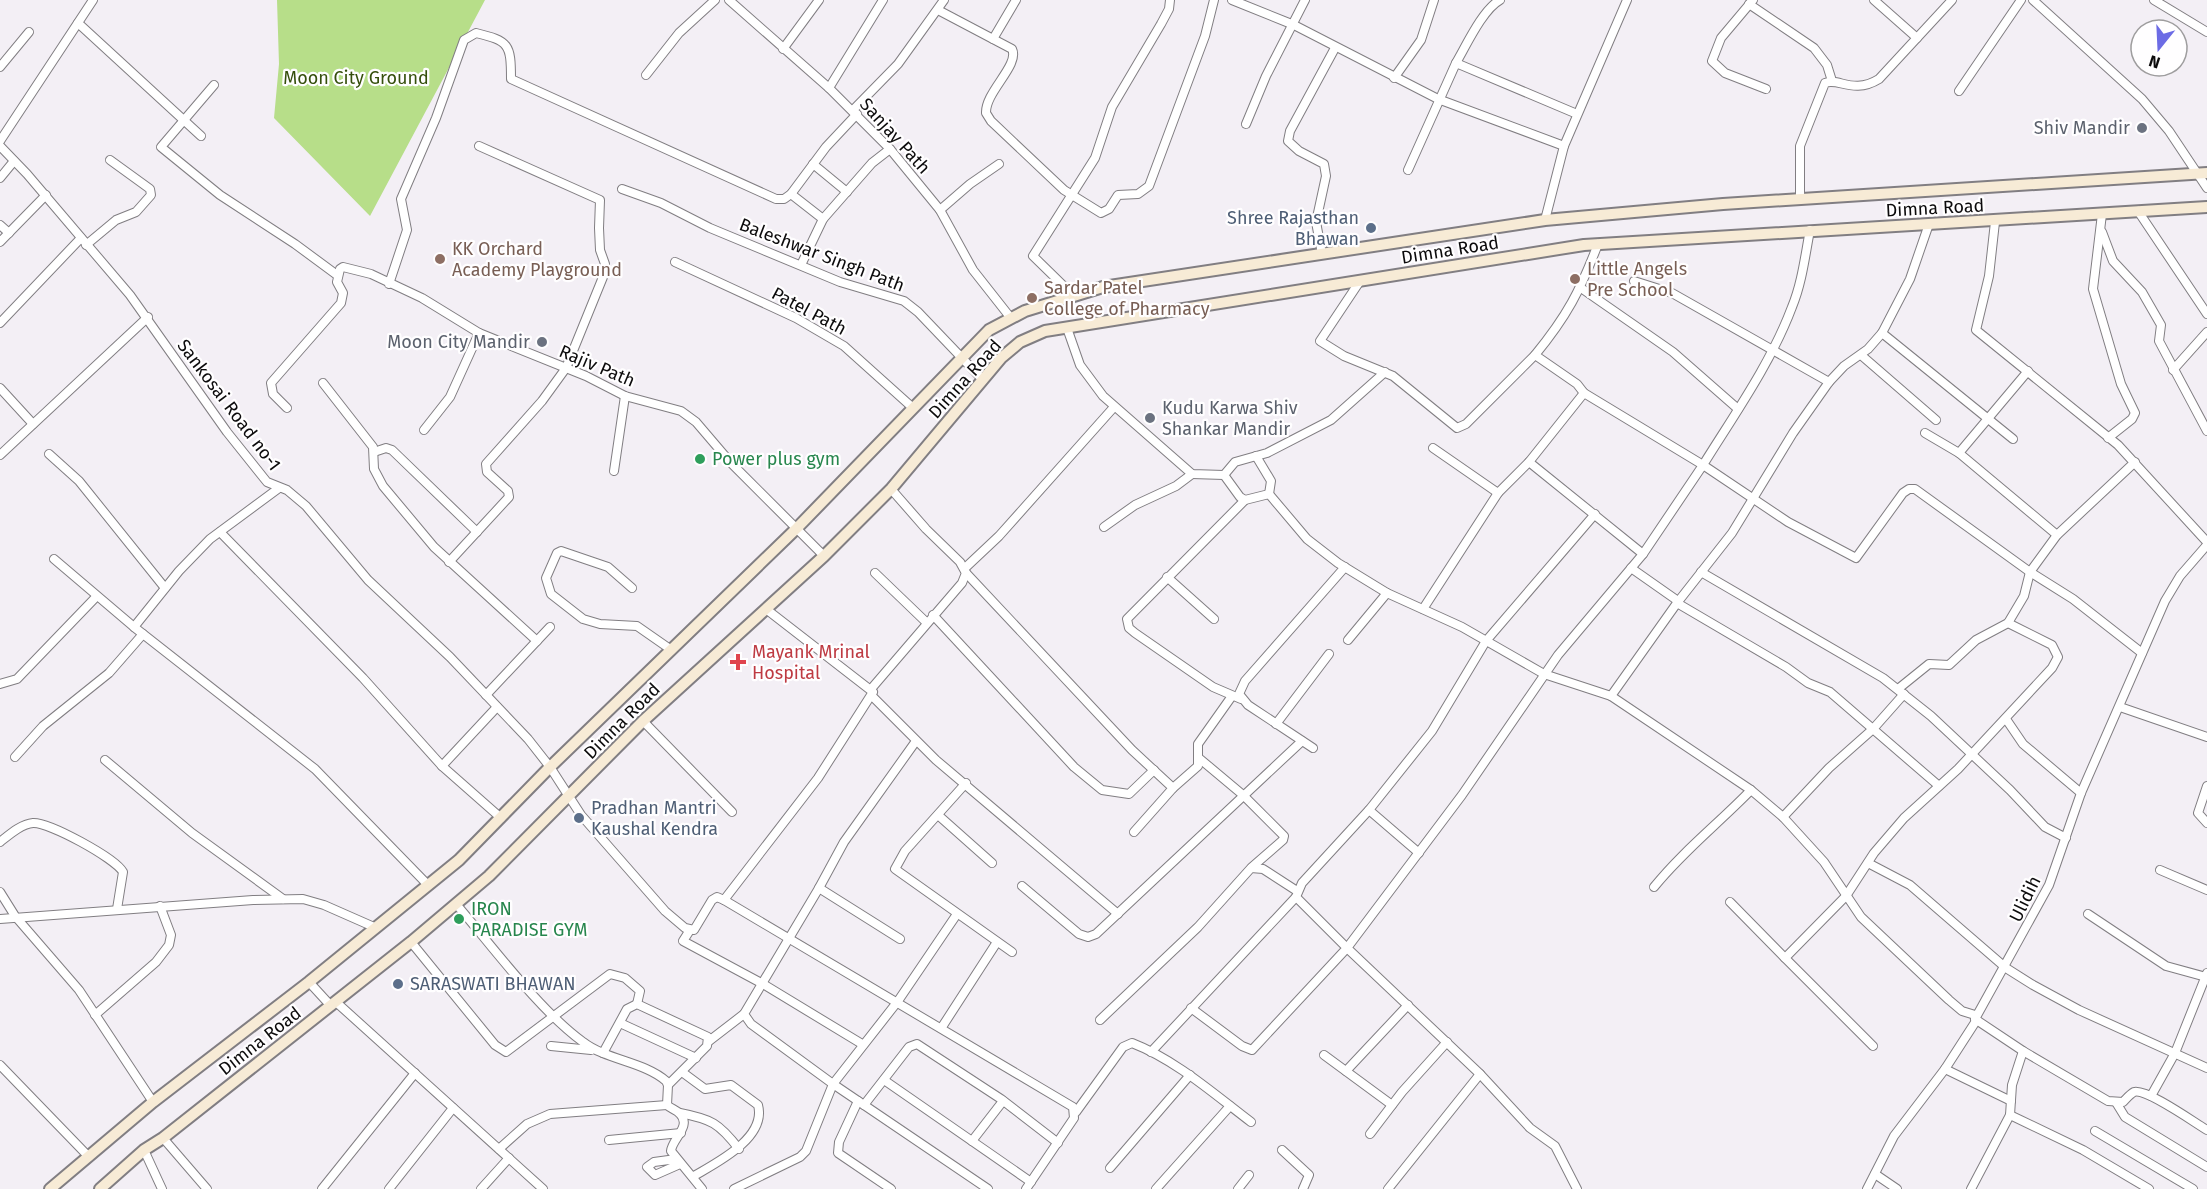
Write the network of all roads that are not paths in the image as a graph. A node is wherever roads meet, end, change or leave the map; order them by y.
1 (93, 0) edge
2 (715, 0) edge
3 (729, 0) edge
4 (819, 0) edge
5 (883, 0) edge
6 (944, 0) edge
7 (1016, 0) edge
8 (1170, 0) edge
9 (1214, 0) edge
10 (1232, 0) edge
11 (1305, 0) edge
12 (1434, 0) edge
13 (1627, 0) edge
14 (1875, 0) edge
15 (1952, 0) edge
16 (2020, 0) edge
17 (2033, 0) edge
18 (2154, 0) edge
19 (1496, 1) edge
20 (1751, 2) edge
21 (938, 10) junction
22 (78, 22) junction
23 (1294, 25) junction
24 (30, 32) dead end
25 (2207, 32) edge
26 (1917, 38) junction
27 (993, 39) junction
28 (1335, 48) junction
29 (783, 49) junction
30 (1456, 63) junction
31 (0, 67) edge
32 (646, 75) dead end
33 (1394, 78) junction
34 (1832, 81) junction
35 (214, 85) dead end
36 (829, 88) junction
37 (1766, 89) dead end
38 (1959, 91) dead end
39 (1438, 99) junction
40 (855, 112) junction
41 (1577, 114) junction
42 (183, 120) junction
43 (1246, 124) dead end
44 (201, 136) dead end
45 (0, 141) edge
46 (0, 146) edge
47 (479, 146) dead end
48 (1564, 146) junction
49 (890, 149) junction
50 (110, 160) dead end
51 (14, 161) junction
52 (813, 164) junction
53 (999, 164) dead end
54 (1408, 170) dead end
55 (2202, 174) edge
56 (0, 178) edge
57 (2207, 188) edge
58 (622, 189) dead end
59 (847, 192) junction
60 (791, 194) junction
61 (46, 195) junction
62 (1072, 195) junction
63 (1800, 199) junction
64 (2207, 207) edge
65 (940, 210) junction
66 (2138, 211) junction
67 (2102, 214) junction
68 (823, 219) junction
69 (1545, 220) junction
70 (1995, 222) junction
71 (1929, 224) junction
72 (0, 225) edge
73 (1810, 230) junction
74 (2101, 231) junction
75 (9, 233) junction
76 (81, 238) junction
77 (0, 242) edge
78 (1598, 244) junction
79 (86, 245) junction
80 (1322, 254) junction
81 (675, 262) dead end
82 (801, 265) junction
83 (337, 275) junction
84 (1360, 281) junction
85 (1634, 281) dead end
86 (389, 284) junction
87 (1581, 288) junction
88 (1074, 296) junction
89 (2207, 314) edge
90 (148, 317) junction
91 (1010, 317) junction
92 (0, 322) edge
93 (1067, 328) junction
94 (2207, 332) edge
95 (1882, 333) junction
96 (478, 334) junction
97 (1772, 348) junction
98 (1535, 355) junction
99 (1861, 355) junction
100 (962, 359) junction
101 (2174, 370) junction
102 (562, 371) junction
103 (2028, 371) junction
104 (1385, 372) junction
105 (983, 380) junction
106 (1829, 382) junction
107 (323, 383) dead end
108 (0, 389) edge
109 (1584, 393) junction
110 (625, 396) junction
111 (1114, 407) junction
112 (287, 408) dead end
113 (913, 408) junction
114 (1738, 409) junction
115 (1989, 419) junction
116 (1936, 420) dead end
117 (33, 424) junction
118 (424, 430) dead end
119 (2207, 431) edge
120 (1925, 433) dead end
121 (2108, 438) junction
122 (2013, 439) dead end
123 (1433, 448) dead end
124 (374, 452) junction
125 (1959, 453) junction
126 (49, 454) dead end
127 (0, 455) edge
128 (1257, 456) junction
129 (1529, 462) junction
130 (2135, 462) junction
131 (1703, 465) junction
132 (614, 471) dead end
133 (1192, 474) junction
134 (1224, 475) junction
135 (279, 488) junction
136 (891, 489) junction
137 (1498, 493) junction
138 (1269, 494) junction
139 (1754, 499) junction
140 (1245, 500) junction
141 (1595, 514) junction
142 (1104, 527) dead end
143 (797, 528) junction
144 (220, 532) junction
145 (477, 532) junction
146 (2057, 535) junction
147 (2207, 543) edge
148 (1643, 554) junction
149 (824, 556) junction
150 (54, 559) dead end
151 (449, 562) junction
152 (1345, 567) junction
153 (1631, 568) junction
154 (965, 570) junction
155 (1701, 572) junction
156 (2030, 572) junction
157 (875, 573) dead end
158 (1167, 577) junction
159 (165, 588) junction
160 (632, 588) dead end
161 (1387, 592) junction
162 (96, 597) junction
163 (1677, 602) junction
164 (766, 609) junction
165 (1423, 609) junction
166 (933, 615) junction
167 (1214, 619) dead end
168 (926, 622) junction
169 (2008, 622) junction
170 (134, 627) junction
171 (550, 627) dead end
172 (142, 634) junction
173 (1348, 640) dead end
174 (537, 641) junction
175 (1486, 641) junction
176 (670, 649) junction
177 (2142, 653) junction
178 (1329, 654) dead end
179 (1544, 674) junction
180 (0, 684) edge
181 (1901, 691) junction
182 (872, 692) junction
183 (486, 695) junction
184 (1232, 696) junction
185 (1611, 696) junction
186 (1241, 699) junction
187 (497, 707) junction
188 (2120, 707) junction
189 (2006, 719) junction
190 (643, 721) junction
191 (1276, 723) junction
192 (1873, 729) junction
193 (2207, 737) edge
194 (916, 741) junction
195 (1302, 741) junction
196 (1313, 748) dead end
197 (1971, 754) junction
198 (15, 757) dead end
199 (1200, 759) junction
200 (105, 760) dead end
201 (442, 766) junction
202 (550, 766) junction
203 (1154, 770) junction
204 (966, 783) junction
205 (1939, 786) junction
206 (1173, 788) junction
207 (2207, 788) edge
208 (1751, 790) junction
209 (2081, 793) junction
210 (1244, 796) junction
211 (569, 797) junction
212 (1369, 810) junction
213 (732, 812) dead end
214 (938, 814) junction
215 (1783, 817) junction
216 (501, 818) junction
217 (2207, 823) edge
218 (1134, 832) dead end
219 (2066, 838) junction
220 (0, 842) edge
221 (1419, 853) junction
222 (992, 863) dead end
223 (1868, 863) junction
224 (1251, 868) junction
225 (2160, 870) dead end
226 (427, 884) junction
227 (1022, 886) dead end
228 (1654, 887) dead end
229 (819, 888) junction
230 (2207, 890) edge
231 (0, 892) edge
232 (1296, 894) junction
233 (1846, 896) junction
234 (284, 899) junction
235 (724, 900) junction
236 (1730, 902) dead end
237 (456, 904) junction
238 (160, 906) junction
239 (117, 909) junction
240 (957, 914) junction
241 (1118, 914) junction
242 (2088, 914) dead end
243 (15, 916) junction
244 (0, 919) edge
245 (374, 927) junction
246 (690, 930) junction
247 (789, 936) junction
248 (900, 939) dead end
249 (411, 942) junction
250 (997, 942) junction
251 (1347, 948) junction
252 (1012, 952) dead end
253 (1785, 958) junction
254 (2006, 968) junction
255 (2206, 975) edge
256 (309, 982) junction
257 (763, 984) junction
258 (898, 1001) junction
259 (2198, 1002) junction
260 (334, 1004) junction
261 (637, 1004) junction
262 (1408, 1005) junction
263 (2207, 1005) edge
264 (1191, 1008) junction
265 (744, 1014) junction
266 (95, 1016) junction
267 (554, 1016) junction
268 (1976, 1018) junction
269 (1100, 1020) dead end
270 (620, 1023) junction
271 (942, 1028) junction
272 (709, 1041) junction
273 (1447, 1042) junction
274 (862, 1044) junction
275 (551, 1046) dead end
276 (1873, 1046) dead end
277 (2023, 1051) junction
278 (599, 1052) junction
279 (1151, 1052) junction
280 (2175, 1053) junction
281 (1324, 1055) dead end
282 (696, 1058) junction
283 (0, 1065) edge
284 (2207, 1068) edge
285 (1945, 1069) junction
286 (1346, 1071) junction
287 (682, 1072) junction
288 (416, 1073) junction
289 (1480, 1074) junction
290 (1190, 1075) junction
291 (884, 1080) junction
292 (833, 1084) junction
293 (668, 1085) junction
294 (2151, 1096) junction
295 (1003, 1101) junction
296 (2011, 1101) junction
297 (153, 1102) junction
298 (861, 1103) junction
299 (2117, 1104) junction
300 (1392, 1105) junction
301 (667, 1106) junction
302 (1230, 1106) junction
303 (453, 1108) junction
304 (1076, 1112) junction
305 (680, 1113) junction
306 (2010, 1115) junction
307 (1251, 1122) dead end
308 (2207, 1130) edge
309 (2095, 1131) dead end
310 (681, 1133) junction
311 (1370, 1134) dead end
312 (163, 1138) junction
313 (609, 1140) dead end
314 (972, 1141) junction
315 (1058, 1143) junction
316 (499, 1149) junction
317 (739, 1149) junction
318 (144, 1150) junction
319 (1282, 1150) dead end
320 (89, 1157) junction
321 (509, 1158) junction
322 (2207, 1167) edge
323 (1110, 1168) dead end
324 (1875, 1174) junction
325 (1249, 1175) dead end
326 (694, 1176) junction
327 (1028, 1185) edge
328 (50, 1189) edge
329 (100, 1189) edge
330 (162, 1189) edge
331 (207, 1189) edge
332 (322, 1189) edge
333 (390, 1189) edge
334 (481, 1189) edge
335 (543, 1189) edge
336 (702, 1189) edge
337 (734, 1189) edge
338 (891, 1189) edge
339 (988, 1189) edge
340 (1156, 1189) edge
341 (1238, 1189) edge
342 (1303, 1189) edge
343 (1388, 1189) edge
344 (1577, 1189) edge
345 (1867, 1189) edge
346 (1898, 1189) edge
347 (1971, 1189) edge
348 (2149, 1189) edge
349 (2193, 1189) edge

1 - 22 street
2 - 32 street
3 - 29 street, Sanjay Path
4 - 29 street
5 - 36 street
6 - 21 street
7 - 27 street
8 - 62 street
9 - 62 street
10 - 23 street
11 - 23 street
12 - 33 street
13 - 41 street
14 - 26 street
15 - 26 street
16 - 38 street
17 - 55 street
18 - 25 street
19 - 30 street
20 - 34 street
20 - 37 street
21 - 27 street
21 - 40 street
22 - 42 street
22 - 45 street
23 - 28 street
23 - 43 street
24 - 31 street
26 - 34 street
27 - 62 street
28 - 33 street
28 - 80 street
29 - 36 street, Sanjay Path
30 - 39 street
30 - 41 street
33 - 39 street
34 - 63 street
35 - 42 street
36 - 40 street, Sanjay Path
39 - 48 street
39 - 54 street
40 - 49 street, Sanjay Path
40 - 52 street
41 - 48 street
42 - 44 street
42 - 83 street
46 - 51 street, Sankosai Road no-1
47 - 102 street
48 - 69 street
49 - 59 street
49 - 65 street, Sanjay Path
50 - 79 street
51 - 56 street
51 - 61 street, Sankosai Road no-1
52 - 59 street
52 - 60 street
53 - 65 street
55 - 57 street
55 - 63 street
58 - 82 street, Baleshwar Singh Path
59 - 68 street
60 - 68 street
60 - 86 street
61 - 75 street
61 - 76 street, Sankosai Road no-1
62 - 88 street
63 - 69 street
64 - 66 street, Dimna Road
65 - 91 street, Sanjay Path
66 - 67 street, Dimna Road
66 - 89 street
67 - 70 street, Dimna Road
67 - 74 street
68 - 82 street
69 - 80 street
70 - 71 street, Dimna Road
70 - 103 street
71 - 73 street, Dimna Road
71 - 95 street
72 - 75 street
73 - 78 street, Dimna Road
73 - 97 street
74 - 101 street
74 - 121 street
75 - 77 street
76 - 79 street, Sankosai Road no-1
76 - 92 street
78 - 84 street, Dimna Road
78 - 87 street
79 - 90 street, Sankosai Road no-1
80 - 88 street
81 - 113 street, Patel Path
82 - 100 street, Baleshwar Singh Path
83 - 86 street, Rajiv Path
83 - 112 street
84 - 93 street, Dimna Road
84 - 104 street
85 - 97 street
86 - 96 street, Rajiv Path
87 - 98 street
87 - 114 street
88 - 91 street
90 - 117 street
90 - 135 street, Sankosai Road no-1
91 - 100 street
93 - 105 street, Dimna Road
93 - 111 street
94 - 101 street
95 - 99 street
95 - 115 street
96 - 102 street, Rajiv Path
96 - 118 street
97 - 106 street
97 - 114 street
98 - 104 street
98 - 109 street
99 - 106 street
99 - 116 street
100 - 105 street, Baleshwar Singh Path
100 - 113 street
101 - 119 street
102 - 110 street, Rajiv Path
102 - 145 street
103 - 115 street
103 - 121 street
104 - 128 street
105 - 136 street, Dimna Road
106 - 139 street
107 - 124 street
108 - 117 street
109 - 129 street
109 - 131 street
110 - 132 street
110 - 143 street, Rajiv Path
111 - 133 street
111 - 154 street
113 - 143 street
114 - 131 street
115 - 122 street
115 - 125 street
117 - 127 street
120 - 125 street
121 - 130 street
123 - 137 street
124 - 145 street
124 - 151 street
125 - 146 street
126 - 159 street
128 - 134 street
128 - 138 street
129 - 137 street
129 - 141 street
130 - 146 street
130 - 147 street
131 - 139 street
131 - 148 street
133 - 134 street
133 - 142 street
134 - 140 street
135 - 144 street
135 - 183 street, Sankosai Road no-1
136 - 149 street, Dimna Road
136 - 154 street
137 - 165 street
138 - 140 street
138 - 152 street
139 - 155 street
139 - 156 street
140 - 158 street
141 - 148 street
141 - 175 street
143 - 149 street, Rajiv Path
143 - 176 street
144 - 159 street
144 - 201 street
145 - 151 street
146 - 156 street
147 - 177 street, Ulidih
148 - 153 street
149 - 164 street, Dimna Road
150 - 162 street
151 - 174 street
152 - 161 street
152 - 186 street
153 - 163 street
153 - 179 street
154 - 166 street
154 - 203 street
155 - 163 street
155 - 181 street
156 - 169 street
156 - 177 street
157 - 168 street
158 - 167 street
158 - 184 street
159 - 170 street
160 - 176 street
161 - 165 street
161 - 173 street
162 - 170 street
162 - 180 street
163 - 185 street
163 - 192 street
164 - 182 street
164 - 190 street, Dimna Road
165 - 175 street
166 - 168 street
166 - 203 street
168 - 182 street
169 - 181 street
169 - 189 street
170 - 172 street
171 - 174 street
172 - 198 street
172 - 226 street
174 - 183 street
175 - 179 street
175 - 212 street
176 - 202 street
177 - 188 street, Ulidih
178 - 191 street
179 - 185 street
179 - 221 street
181 - 192 street
181 - 197 street
182 - 194 street
182 - 235 street
183 - 187 street, Sankosai Road no-1
184 - 186 street
184 - 199 street
185 - 208 street
186 - 191 street
187 - 201 street
187 - 202 street, Sankosai Road no-1
188 - 193 street
188 - 209 street, Ulidih
189 - 197 street
189 - 209 street
190 - 211 street, Dimna Road
190 - 213 street
191 - 195 street
192 - 205 street
192 - 215 street
194 - 204 street
194 - 229 street
195 - 196 street
195 - 210 street
197 - 205 street
197 - 219 street
199 - 206 street
199 - 210 street
200 - 234 street
201 - 216 street
202 - 211 street, Sankosai Road no-1
202 - 216 street
203 - 206 street
204 - 214 street
204 - 241 street
205 - 223 street
206 - 218 street
207 - 217 street
208 - 215 street
208 - 228 street
209 - 219 street, Ulidih
210 - 224 street
210 - 241 street
211 - 237 street, Dimna Road
211 - 246 street, Sankosai Road no-1
212 - 221 street
212 - 232 street
214 - 222 street
214 - 240 street
215 - 233 street
216 - 226 street
219 - 254 street, Ulidih
220 - 239 street
221 - 251 street
223 - 233 street
223 - 254 street
224 - 232 street
224 - 269 street
225 - 230 street
226 - 245 street
227 - 241 street
229 - 247 street
229 - 248 street
231 - 243 street
232 - 251 street
232 - 264 street
233 - 253 street
233 - 268 street
234 - 238 street
234 - 245 street
235 - 246 street
235 - 247 street
236 - 253 street
237 - 249 street, Dimna Road
237 - 267 street
238 - 239 street
238 - 266 street
239 - 243 street
240 - 250 street
240 - 258 street
242 - 255 street
243 - 244 street
243 - 266 street
245 - 256 street
246 - 257 street
247 - 257 street
247 - 258 street
249 - 260 street, Dimna Road
249 - 267 street
250 - 252 street
250 - 271 street
251 - 262 street
251 - 264 street
253 - 276 street
254 - 268 street, Ulidih
254 - 280 street
255 - 259 street
256 - 260 street
256 - 297 street
257 - 265 street
257 - 274 street
258 - 271 street
258 - 274 street
259 - 263 street
259 - 280 street
260 - 288 street
260 - 312 street, Dimna Road
261 - 267 street
261 - 270 street
261 - 272 street
262 - 273 street
262 - 286 street
264 - 279 street
265 - 272 street
265 - 292 street
266 - 297 street
267 - 278 street
268 - 277 street
268 - 285 street, Ulidih
270 - 278 street
270 - 282 street
271 - 304 street
272 - 282 street
273 - 289 street
273 - 300 street
274 - 292 street
275 - 278 street
277 - 296 street
277 - 299 street
278 - 293 street
279 - 290 street
279 - 304 street
280 - 284 street
280 - 294 street
281 - 286 street
282 - 287 street
283 - 320 street
285 - 296 street
285 - 324 street, Ulidih
286 - 300 street
287 - 293 street
287 - 317 street
288 - 303 street
288 - 332 street
289 - 343 street
289 - 344 street
290 - 302 street
290 - 323 street
291 - 295 street
291 - 298 street
291 - 314 street
292 - 298 street
292 - 337 street
293 - 301 street
294 - 299 street
294 - 308 street
295 - 314 street
295 - 315 street
296 - 306 street
297 - 320 street
298 - 338 street
298 - 339 street
299 - 322 street
300 - 311 street
301 - 305 street
301 - 316 street
302 - 307 street
302 - 340 street
303 - 316 street
303 - 333 street
304 - 315 street
305 - 310 street
305 - 317 street
306 - 347 street
306 - 348 street
309 - 349 street
310 - 313 street
310 - 326 street
312 - 318 street, Dimna Road
312 - 331 street
314 - 327 street
315 - 327 street
316 - 321 street
317 - 326 street
318 - 329 street, Dimna Road
318 - 330 street
319 - 342 street
320 - 328 street
321 - 334 street
321 - 335 street
324 - 345 street, Ulidih
324 - 346 street
325 - 341 street
326 - 336 street

